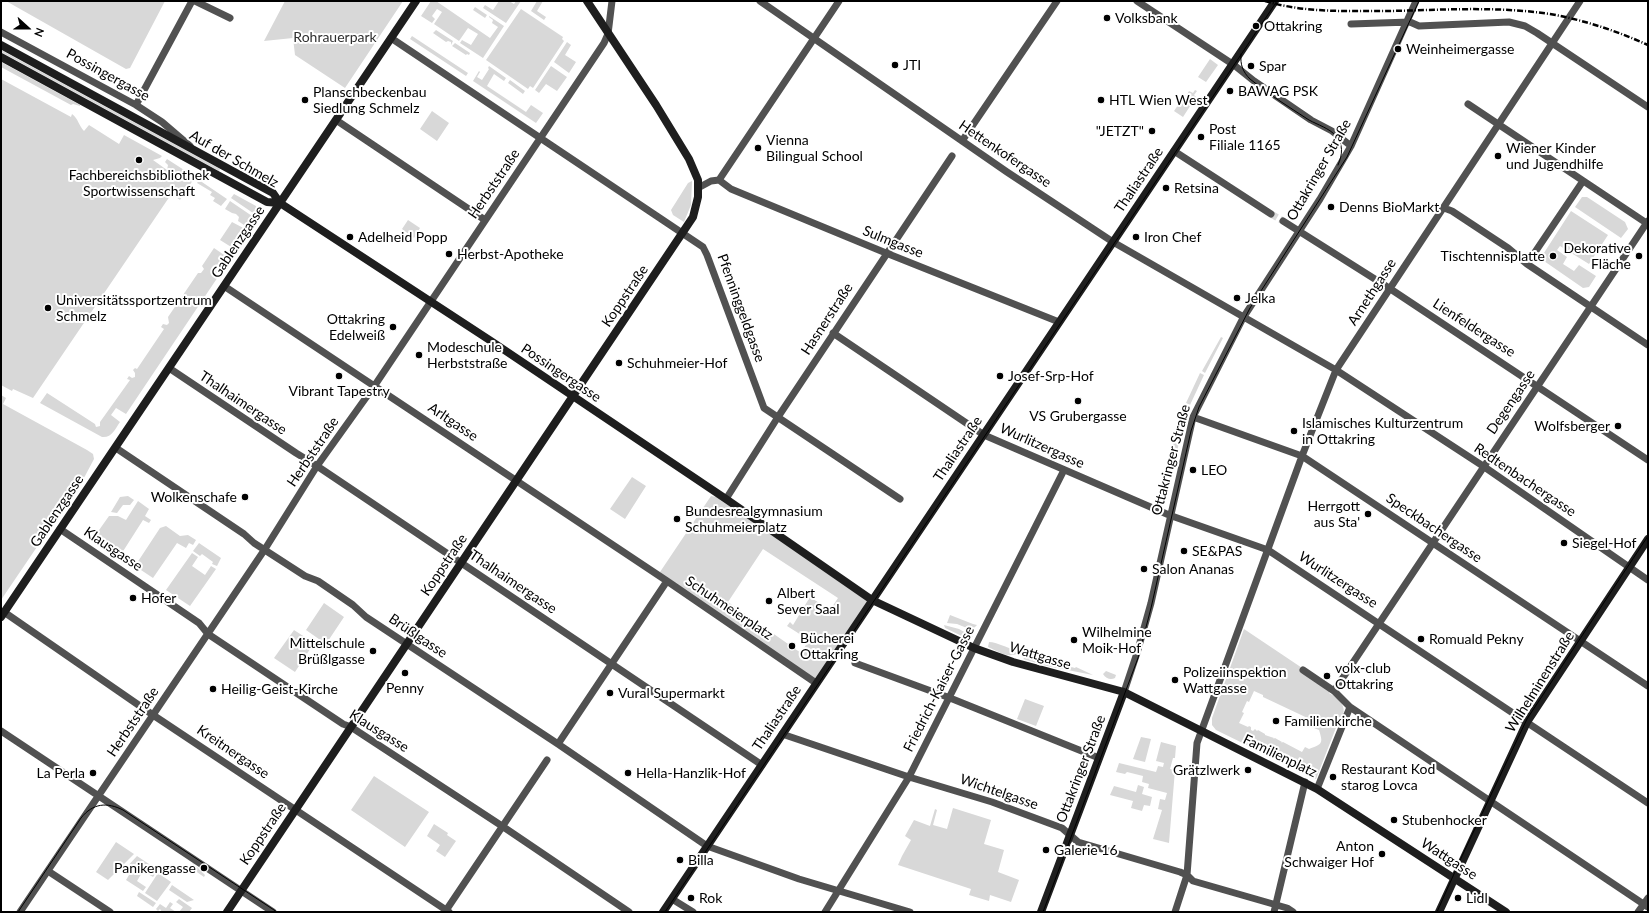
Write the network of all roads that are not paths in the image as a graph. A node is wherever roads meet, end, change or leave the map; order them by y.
1 (194, 1) edge
2 (416, 1) edge
3 (587, 1) edge
4 (612, 1) edge
5 (760, 1) edge
6 (840, 1) edge
7 (1057, 1) edge
8 (1137, 1) edge
9 (1275, 1) edge
10 (1416, 1) edge
11 (1577, 1) edge
12 (230, 18) dead end
13 (1408, 22) junction
14 (1351, 24) dead end
15 (1, 32) edge
16 (608, 34) junction
17 (391, 38) junction
18 (814, 39) junction
19 (1553, 43) junction
20 (1, 45) edge
21 (1, 57) edge
22 (1233, 64) junction
23 (1468, 104) dead end
24 (136, 105) junction
25 (1648, 107) edge
26 (336, 120) junction
27 (1499, 124) junction
28 (541, 137) junction
29 (962, 140) junction
30 (1351, 146) junction
31 (196, 151) junction
32 (1174, 151) junction
33 (952, 156) dead end
34 (720, 180) junction
35 (1583, 181) junction
36 (698, 188) junction
37 (280, 203) junction
38 (1444, 208) junction
39 (1271, 214) tunnel mouth
40 (485, 220) junction
41 (1283, 221) tunnel mouth
42 (1648, 223) edge
43 (1298, 231) junction
44 (683, 233) junction
45 (1113, 242) junction
46 (886, 253) junction
47 (1527, 264) junction
48 (224, 286) junction
49 (1389, 288) junction
50 (430, 302) junction
51 (1590, 306) junction
52 (1243, 318) junction
53 (1059, 322) junction
54 (833, 334) junction
55 (1648, 345) edge
56 (169, 368) junction
57 (1336, 370) junction
58 (375, 385) junction
59 (1538, 386) junction
60 (573, 397) junction
61 (778, 416) junction
62 (1193, 417) junction
63 (984, 434) junction
64 (116, 448) junction
65 (1302, 456) junction
66 (1648, 460) edge
67 (317, 466) junction
68 (1483, 466) junction
69 (1064, 470) junction
70 (516, 480) junction
71 (900, 498) dead end
72 (726, 499) junction
73 (1169, 515) junction
74 (60, 529) junction
75 (1648, 539) edge
76 (1433, 542) junction
77 (265, 549) junction
78 (1268, 550) junction
79 (462, 562) junction
80 (1629, 567) junction
81 (1648, 580) edge
82 (667, 581) junction
83 (872, 600) junction
84 (3, 615) edge
85 (1380, 623) junction
86 (208, 634) junction
87 (1580, 641) junction
88 (406, 644) junction
89 (974, 648) junction
90 (855, 663) dead end
91 (611, 664) junction
92 (1303, 670) dead end
93 (816, 683) junction
94 (1648, 686) edge
95 (1334, 691) junction
96 (1124, 692) junction
97 (950, 698) junction
98 (1350, 707) junction
99 (154, 715) junction
100 (1528, 722) junction
101 (351, 727) junction
102 (1, 731) edge
103 (1201, 731) junction
104 (782, 734) junction
105 (558, 744) junction
106 (1099, 758) junction
107 (546, 760) dead end
108 (762, 765) junction
109 (909, 777) junction
110 (1305, 782) junction
111 (1317, 789) junction
112 (98, 797) junction
113 (1490, 800) junction
114 (1648, 803) edge
115 (296, 810) junction
116 (502, 826) junction
117 (1070, 835) junction
118 (707, 846) junction
119 (48, 871) junction
120 (1187, 875) junction
121 (1454, 878) junction
122 (241, 891) junction
123 (838, 891) junction
124 (1648, 898) edge
125 (672, 899) junction
126 (1646, 905) edge
127 (1275, 908) edge
128 (885, 909) edge
129 (447, 911) edge
130 (20, 912) edge
131 (110, 912) edge
132 (227, 912) edge
133 (273, 912) edge
134 (629, 912) edge
135 (663, 912) edge
136 (693, 912) edge
137 (825, 912) edge
138 (910, 912) edge
139 (1041, 912) edge
140 (1175, 912) edge
141 (1293, 912) edge
142 (1439, 912) edge
143 (1506, 912) edge
144 (1638, 912) edge

1 - 12 street
1 - 24 street
2 - 17 main road, Gablenzgasse
3 - 16 main road
4 - 16 street, Herbststraße
5 - 18 street, Hettenkofergasse
6 - 18 street
7 - 29 street
8 - 22 street
9 - 22 main road, Thaliastraße
10 - 13 street, Ottakringer Straße
11 - 19 street, Arnethgasse
13 - 14 street
13 - 19 street
13 - 30 street, Ottakringer Straße
15 - 24 street, Possingergasse
16 - 28 street, Herbststraße
16 - 36 main road
17 - 26 main road, Gablenzgasse
17 - 28 street, Pfenninggeldgasse
18 - 29 street, Hettenkofergasse
18 - 34 street
19 - 25 street
19 - 27 street, Arnethgasse
20 - 31 main road, Auf der Schmelz
21 - 37 main road, Auf der Schmelz
22 - 30 street
22 - 32 main road, Thaliastraße
23 - 27 street
24 - 31 street, Possingergasse
26 - 37 main road, Gablenzgasse
26 - 40 street
27 - 35 street
27 - 38 street, Arnethgasse
28 - 40 street, Herbststraße
28 - 44 street, Pfenninggeldgasse
29 - 45 street, Hettenkofergasse
30 - 43 street, Ottakringer Straße
31 - 37 main road, Auf der Schmelz
32 - 39 street
32 - 45 main road, Thaliastraße
33 - 46 street, Hasnerstraße
34 - 36 street
34 - 46 street, Sulmgasse
35 - 42 street
35 - 47 street
36 - 44 main road
37 - 48 main road, Gablenzgasse
37 - 50 main road, Possingergasse
38 - 47 street
38 - 49 street, Arnethgasse
40 - 50 street, Herbststraße
41 - 43 street, Lienfeldergasse
42 - 51 street, Degengasse
43 - 49 street, Lienfeldergasse
43 - 52 street, Ottakringer Straße
44 - 60 main road, Koppstraße
44 - 61 street, Pfenninggeldgasse
45 - 52 street, Hettenkofergasse
45 - 53 main road, Thaliastraße
46 - 53 street, Sulmgasse
46 - 54 street, Hasnerstraße
47 - 51 street
48 - 56 main road, Gablenzgasse
48 - 58 street, Arltgasse
49 - 57 street, Arnethgasse
49 - 59 street, Lienfeldergasse
50 - 58 street, Herbststraße
50 - 60 main road, Possingergasse
51 - 55 street
51 - 59 street, Degengasse
52 - 57 street, Redtenbachergasse
52 - 62 street, Ottakringer Straße
53 - 63 main road, Thaliastraße
54 - 61 street, Hasnerstraße
54 - 63 street, Wurlitzergasse
56 - 64 main road, Gablenzgasse
56 - 67 street, Thalhaimergasse
57 - 65 street, Arnethgasse
57 - 68 street, Redtenbachergasse
58 - 67 street, Herbststraße
58 - 70 street, Arltgasse
59 - 66 street, Lienfeldergasse
59 - 68 street, Degengasse
60 - 70 main road, Koppstraße
60 - 72 main road, Possingergasse
61 - 71 street, Pfenninggeldgasse
61 - 72 street, Hasnerstraße
62 - 65 street, Speckbachergasse
62 - 73 street, Ottakringer Straße
63 - 69 street, Wurlitzergasse
63 - 83 main road, Thaliastraße
64 - 74 main road, Gablenzgasse
64 - 77 street, Brüßlgasse
65 - 76 street, Speckbachergasse
65 - 78 street, Arnethgasse
67 - 77 street, Herbststraße
67 - 79 street, Thalhaimergasse
68 - 76 street, Degengasse
68 - 80 street, Redtenbachergasse
69 - 73 street, Wurlitzergasse
69 - 89 street, Friedrich-Kaiser-Gasse
70 - 79 main road, Koppstraße
70 - 82 street, Arltgasse
72 - 83 main road
73 - 78 street, Wurlitzergasse
73 - 96 street, Ottakringer Straße
74 - 84 main road, Gablenzgasse
74 - 86 street, Klausgasse
75 - 80 main road, Wilhelminenstraße
76 - 85 street, Degengasse
76 - 87 street, Speckbachergasse
77 - 86 street, Herbststraße
77 - 88 street, Brüßlgasse
78 - 85 street, Wurlitzergasse
78 - 103 street, Arnethgasse
79 - 88 main road, Koppstraße
79 - 91 street, Thalhaimergasse
80 - 81 street, Redtenbachergasse
80 - 87 main road, Wilhelminenstraße
82 - 91 street
82 - 93 street, Schuhmeierplatz
83 - 89 main road, Wattgasse
83 - 93 main road, Thaliastraße
84 - 99 street, Kreitnergasse
85 - 95 street, Degengasse
85 - 100 street, Wurlitzergasse
86 - 99 street, Herbststraße
86 - 101 street, Klausgasse
87 - 94 street, Speckbachergasse
87 - 100 main road, Wilhelminenstraße
88 - 101 main road, Koppstraße
88 - 105 street, Brüßlgasse
89 - 96 main road, Wattgasse
89 - 97 street, Friedrich-Kaiser-Gasse
90 - 97 street
91 - 105 street
91 - 108 street, Thalhaimergasse
92 - 95 street
93 - 104 main road, Thaliastraße
95 - 98 street
96 - 103 main road, Wattgasse
96 - 106 main road, Ottakringer Straße
97 - 106 street
97 - 109 street, Friedrich-Kaiser-Gasse
98 - 111 street, Familienplatz
98 - 113 street
99 - 112 street, Herbststraße
99 - 115 street, Kreitnergasse
100 - 113 main road, Wilhelminenstraße
100 - 114 street, Wurlitzergasse
101 - 115 main road, Koppstraße
101 - 116 street, Klausgasse
102 - 112 street
103 - 110 main road, Familienplatz
103 - 120 street
104 - 108 main road, Thaliastraße
104 - 109 street, Wichtelgasse
105 - 118 street, Brüßlgasse
106 - 117 main road, Ottakringer Straße
107 - 116 street
108 - 118 main road, Thaliastraße
109 - 117 street, Wichtelgasse
109 - 123 street, Friedrich-Kaiser-Gasse
110 - 111 main road, Familienplatz
110 - 127 street
111 - 121 main road, Wattgasse
112 - 119 street, Herbststraße
112 - 122 street
113 - 121 main road, Wilhelminenstraße
113 - 126 street
115 - 122 main road, Koppstraße
115 - 129 street, Kreitnergasse
116 - 129 street
116 - 134 street, Klausgasse
117 - 120 street, Wichtelgasse
117 - 139 main road, Ottakringer Straße
118 - 123 street, Brüßlgasse
118 - 125 main road, Thaliastraße
119 - 130 street, Herbststraße
119 - 131 street
120 - 127 street, Wichtelgasse
120 - 140 street
121 - 142 main road, Wilhelminenstraße
121 - 143 main road, Wattgasse
122 - 132 main road, Koppstraße
122 - 133 street
123 - 128 street, Brüßlgasse
123 - 137 street, Friedrich-Kaiser-Gasse
124 - 126 street
125 - 135 main road, Thaliastraße
125 - 136 street
126 - 144 street
127 - 141 street, Wichtelgasse
128 - 138 street, Brüßlgasse

